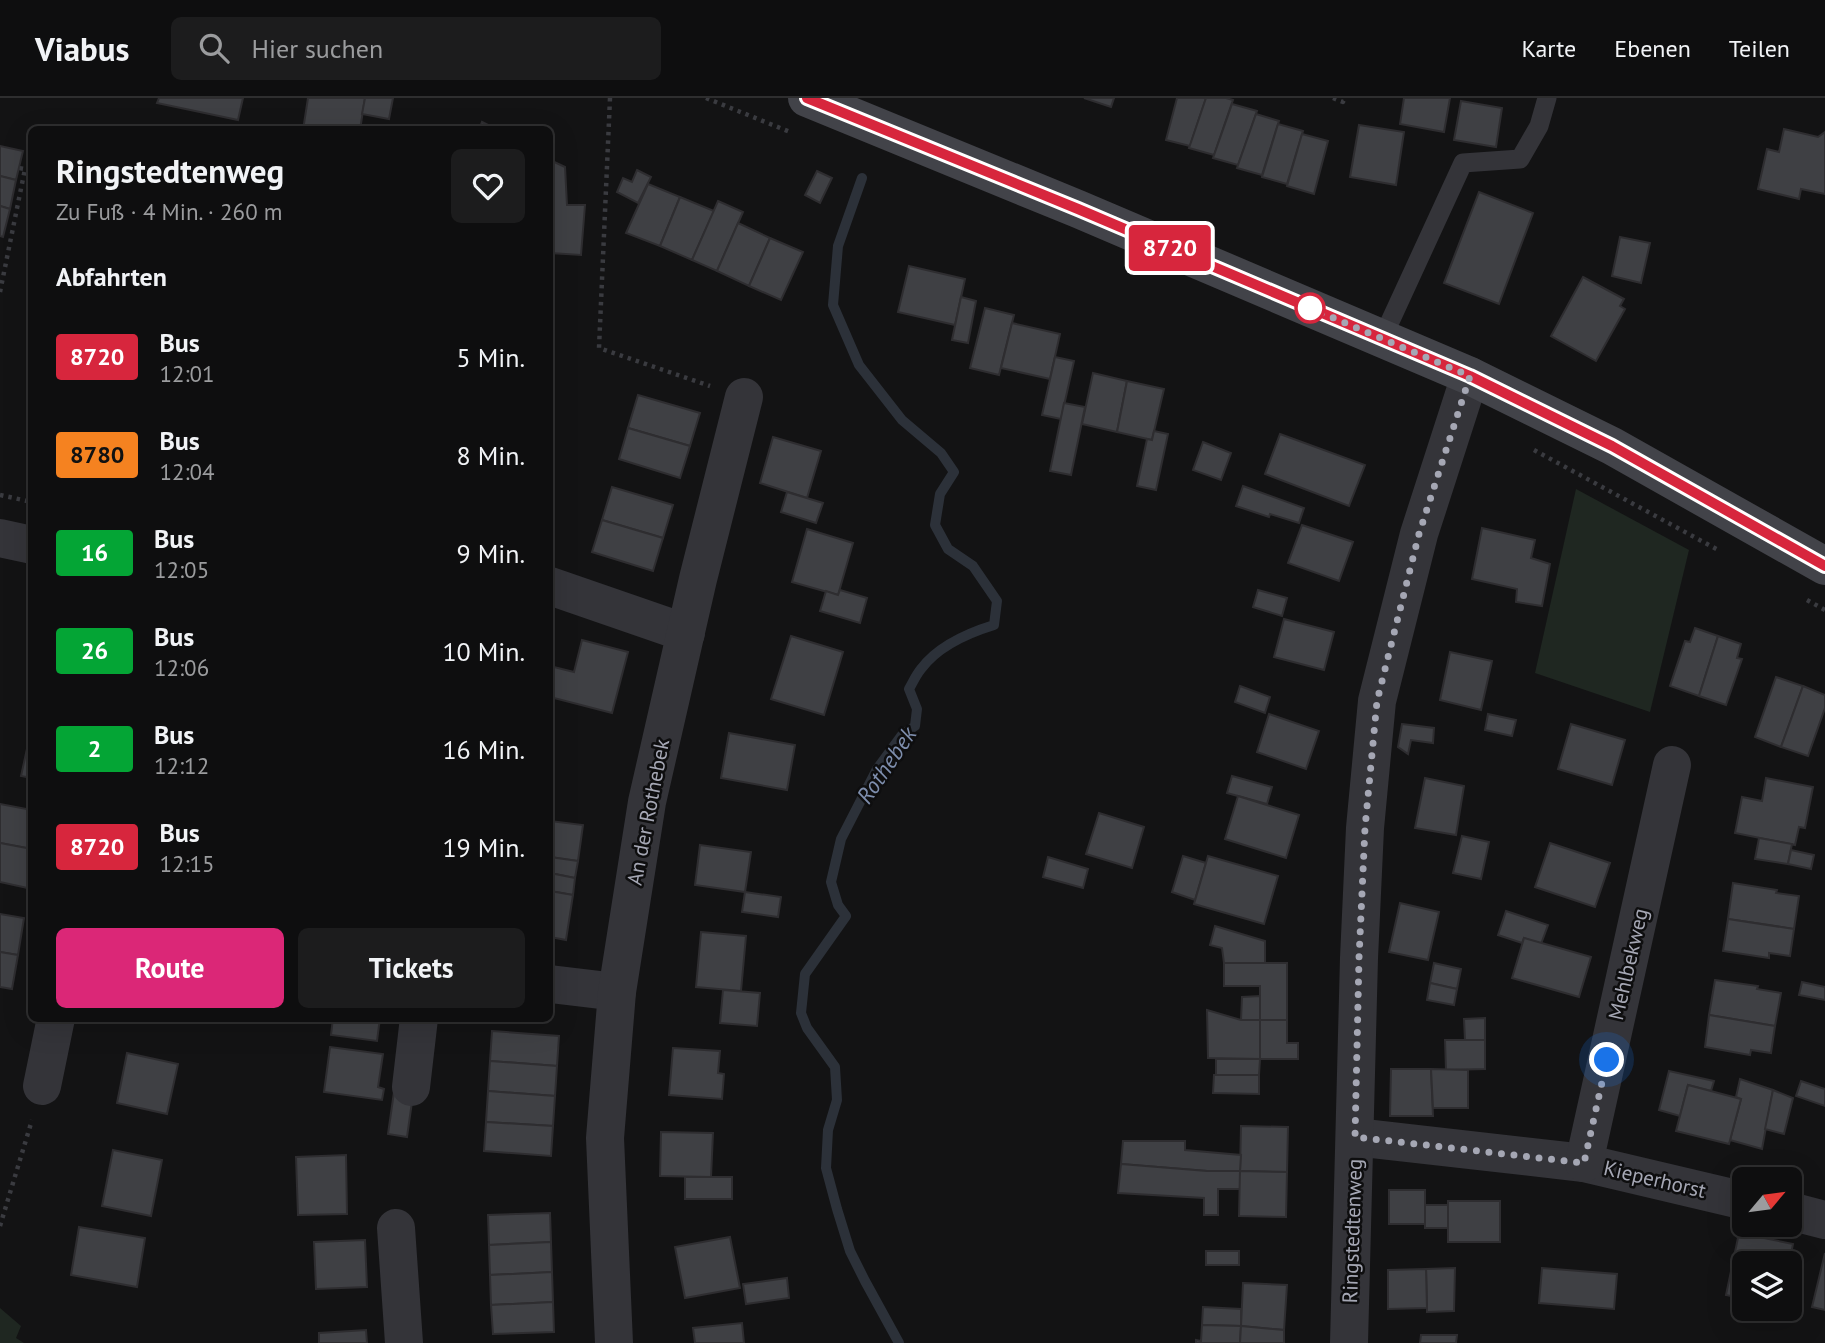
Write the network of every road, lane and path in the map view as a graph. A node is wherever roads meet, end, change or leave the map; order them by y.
1 (610, 98) edge
2 (1333, 98) edge
3 (1344, 98) edge
4 (1548, 98) edge
5 (822, 105) edge
6 (19, 168) dead end
7 (0, 292) edge
8 (1382, 339) junction
9 (1470, 376) junction
10 (744, 397) joint
11 (1523, 444) dead end
12 (0, 495) edge
13 (28, 501) edge
14 (0, 538) edge
15 (28, 544) edge
16 (1723, 553) dead end
17 (1825, 566) edge
18 (553, 587) edge
19 (1803, 597) dead end
20 (1825, 610) edge
21 (686, 633) junction
22 (1672, 765) dead end
23 (553, 984) edge
24 (617, 992) junction
25 (54, 1022) edge
26 (419, 1022) edge
27 (42, 1086) dead end
28 (411, 1087) dead end
29 (1355, 1137) junction
30 (27, 1139) dead end
31 (1584, 1163) junction
32 (1732, 1197) edge
33 (1802, 1214) edge
34 (1825, 1220) edge
35 (0, 1226) edge
36 (396, 1228) dead end
37 (404, 1343) edge
38 (614, 1343) edge
39 (1349, 1343) edge

1 - 10 path
2 - 3 path
4 - 8 lane
5 - 8 main road
6 - 7 path
8 - 9 main road
9 - 17 main road
9 - 29 street, Ringstedtenweg
10 - 21 street, An der Rothebek
11 - 16 path
12 - 13 path
14 - 15 street
18 - 21 street
19 - 20 path
21 - 24 street, An der Rothebek
22 - 31 street, Mehlbekweg
23 - 24 street
24 - 38 street, An der Rothebek
25 - 27 street
26 - 28 street
29 - 31 street, Kieperhorst
29 - 39 street, Ringstedtenweg
30 - 35 path
31 - 32 street, Kieperhorst
33 - 34 street
36 - 37 street

